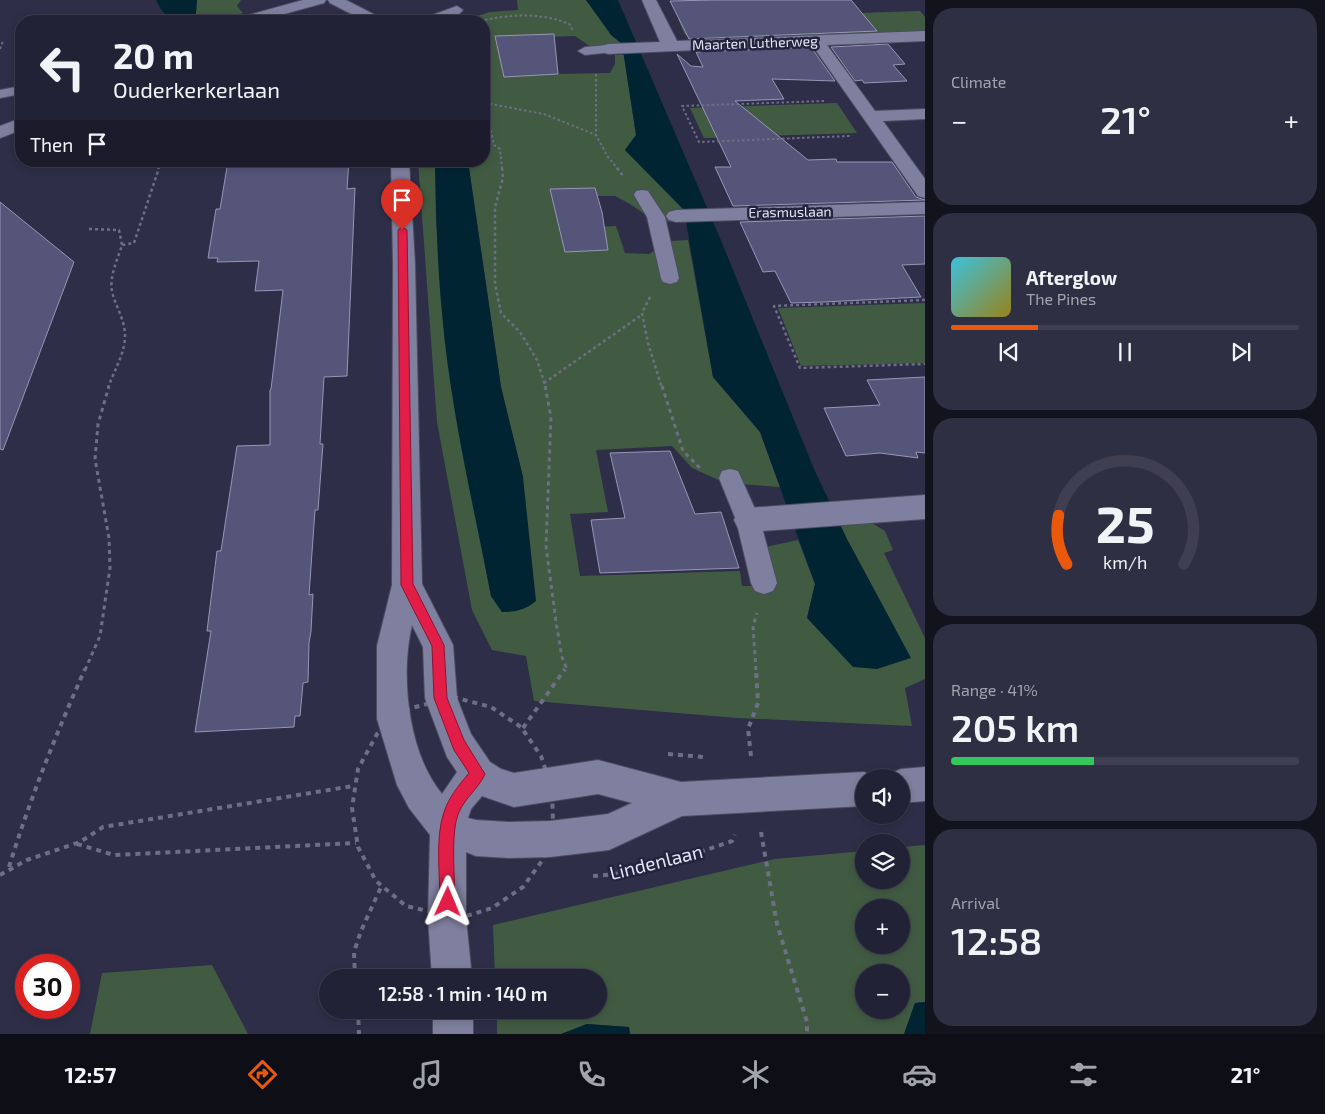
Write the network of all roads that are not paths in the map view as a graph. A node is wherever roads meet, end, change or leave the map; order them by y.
1 (284, 0) edge
2 (319, 0) edge
3 (334, 0) edge
4 (365, 0) edge
5 (649, 0) edge
6 (457, 10) dead end
7 (250, 15) edge
8 (265, 15) edge
9 (364, 15) edge
10 (386, 15) edge
11 (449, 15) edge
12 (925, 36) edge
13 (816, 40) junction
14 (672, 46) junction
15 (608, 49) joint
16 (585, 50) road end
17 (15, 91) edge
18 (0, 94) edge
19 (925, 114) edge
20 (869, 116) junction
21 (15, 126) edge
22 (0, 133) edge
23 (400, 167) edge
24 (925, 192) edge
25 (642, 195) road end
26 (925, 208) edge
27 (676, 216) joint
28 (656, 217) junction
29 (670, 278) road end
30 (730, 478) road end
31 (925, 507) edge
32 (748, 520) junction
33 (764, 583) road end
34 (407, 585) junction
35 (478, 774) junction
36 (925, 784) edge
37 (910, 785) edge
38 (855, 790) edge
39 (681, 799) junction
40 (448, 829) junction
41 (451, 969) edge
42 (453, 1019) edge
43 (453, 1034) edge

1 - 7 street
2 - 8 street
3 - 9 street
4 - 10 street
5 - 14 street
6 - 11 lane
12 - 13 street, Maarten Lutherweg
13 - 14 street, Maarten Lutherweg
13 - 20 street
14 - 15 street, Maarten Lutherweg
15 - 16 lane, Maarten Lutherweg
17 - 18 lane
19 - 20 street
20 - 24 street
21 - 22 street
23 - 34 street
25 - 28 lane
26 - 27 street, Erasmuslaan
27 - 28 lane, Erasmuslaan
28 - 29 lane
30 - 32 lane
31 - 32 street
32 - 33 lane
34 - 35 street
34 - 40 street
35 - 39 street
35 - 40 street
36 - 37 street
38 - 39 street
39 - 40 street
40 - 41 street
42 - 43 street

